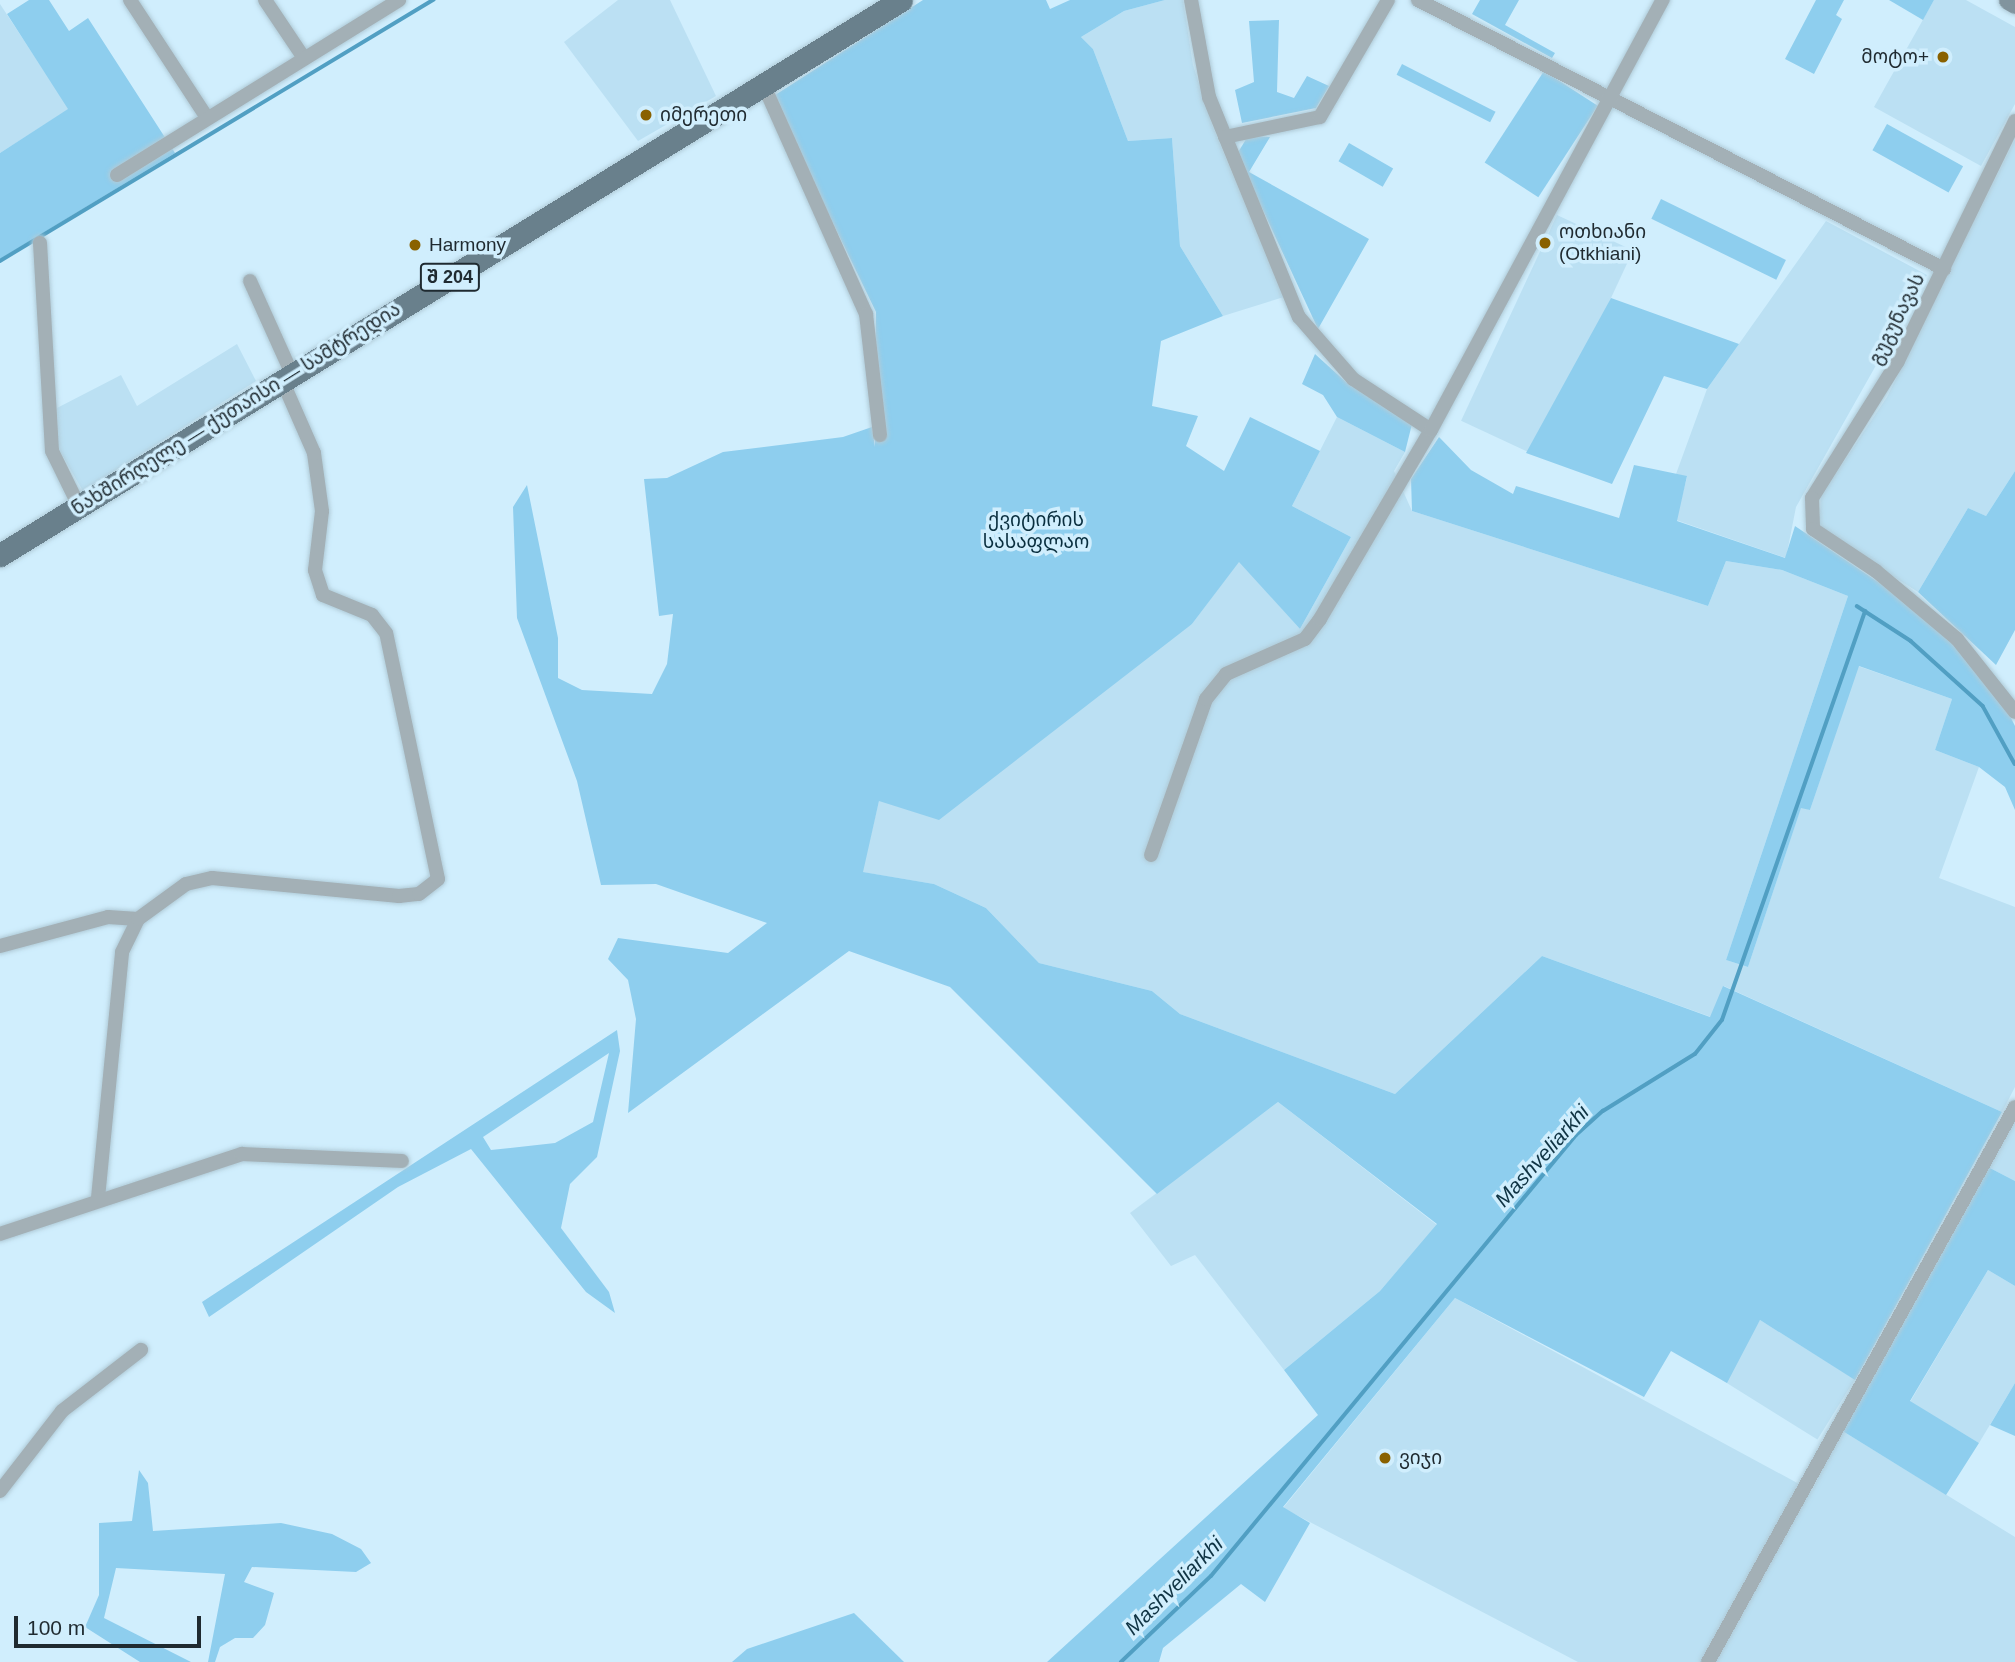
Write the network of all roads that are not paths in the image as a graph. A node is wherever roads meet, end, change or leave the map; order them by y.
1 (130, 0) edge
2 (265, 0) edge
3 (399, 0) edge
4 (901, 0) edge
5 (1191, 0) edge
6 (1388, 0) edge
7 (1418, 0) edge
8 (1663, 0) edge
9 (2008, 0) edge
10 (2015, 4) edge
11 (302, 55) junction
12 (764, 86) junction
13 (1609, 101) junction
14 (206, 116) junction
15 (2015, 121) edge
16 (1224, 137) junction
17 (117, 175) dead end
18 (40, 243) dead end
19 (1944, 269) junction
20 (250, 281) dead end
21 (287, 377) junction
22 (1431, 430) junction
23 (880, 435) dead end
24 (79, 506) junction
25 (0, 555) edge
26 (2015, 712) edge
27 (1151, 855) dead end
28 (138, 919) junction
29 (0, 946) edge
30 (2015, 1107) edge
31 (402, 1161) dead end
32 (99, 1198) junction
33 (0, 1234) edge
34 (141, 1350) dead end
35 (0, 1491) edge
36 (1707, 1662) edge

1 - 14 street
2 - 11 street
3 - 11 street
4 - 12 main road, ნახშირღელე — ქუთაისი — სამტრედია / შ 204
5 - 16 street
6 - 16 street
7 - 13 street
8 - 13 street
9 - 10 main road
11 - 14 street
12 - 21 main road, ნახშირღელე — ქუთაისი — სამტრედია / შ 204
12 - 23 street
13 - 19 street
13 - 22 street
14 - 17 street
15 - 19 street, გუგუნავას
16 - 22 street
18 - 24 street
19 - 26 street, გუგუნავას
20 - 21 street
21 - 24 main road, ნახშირღელე — ქუთაისი — სამტრედია / შ 204
21 - 28 street
22 - 27 street
24 - 25 main road, ნახშირღელე — ქუთაისი — სამტრედია / შ 204
28 - 29 street
28 - 32 street
30 - 36 street
31 - 32 street
32 - 33 street
34 - 35 street

